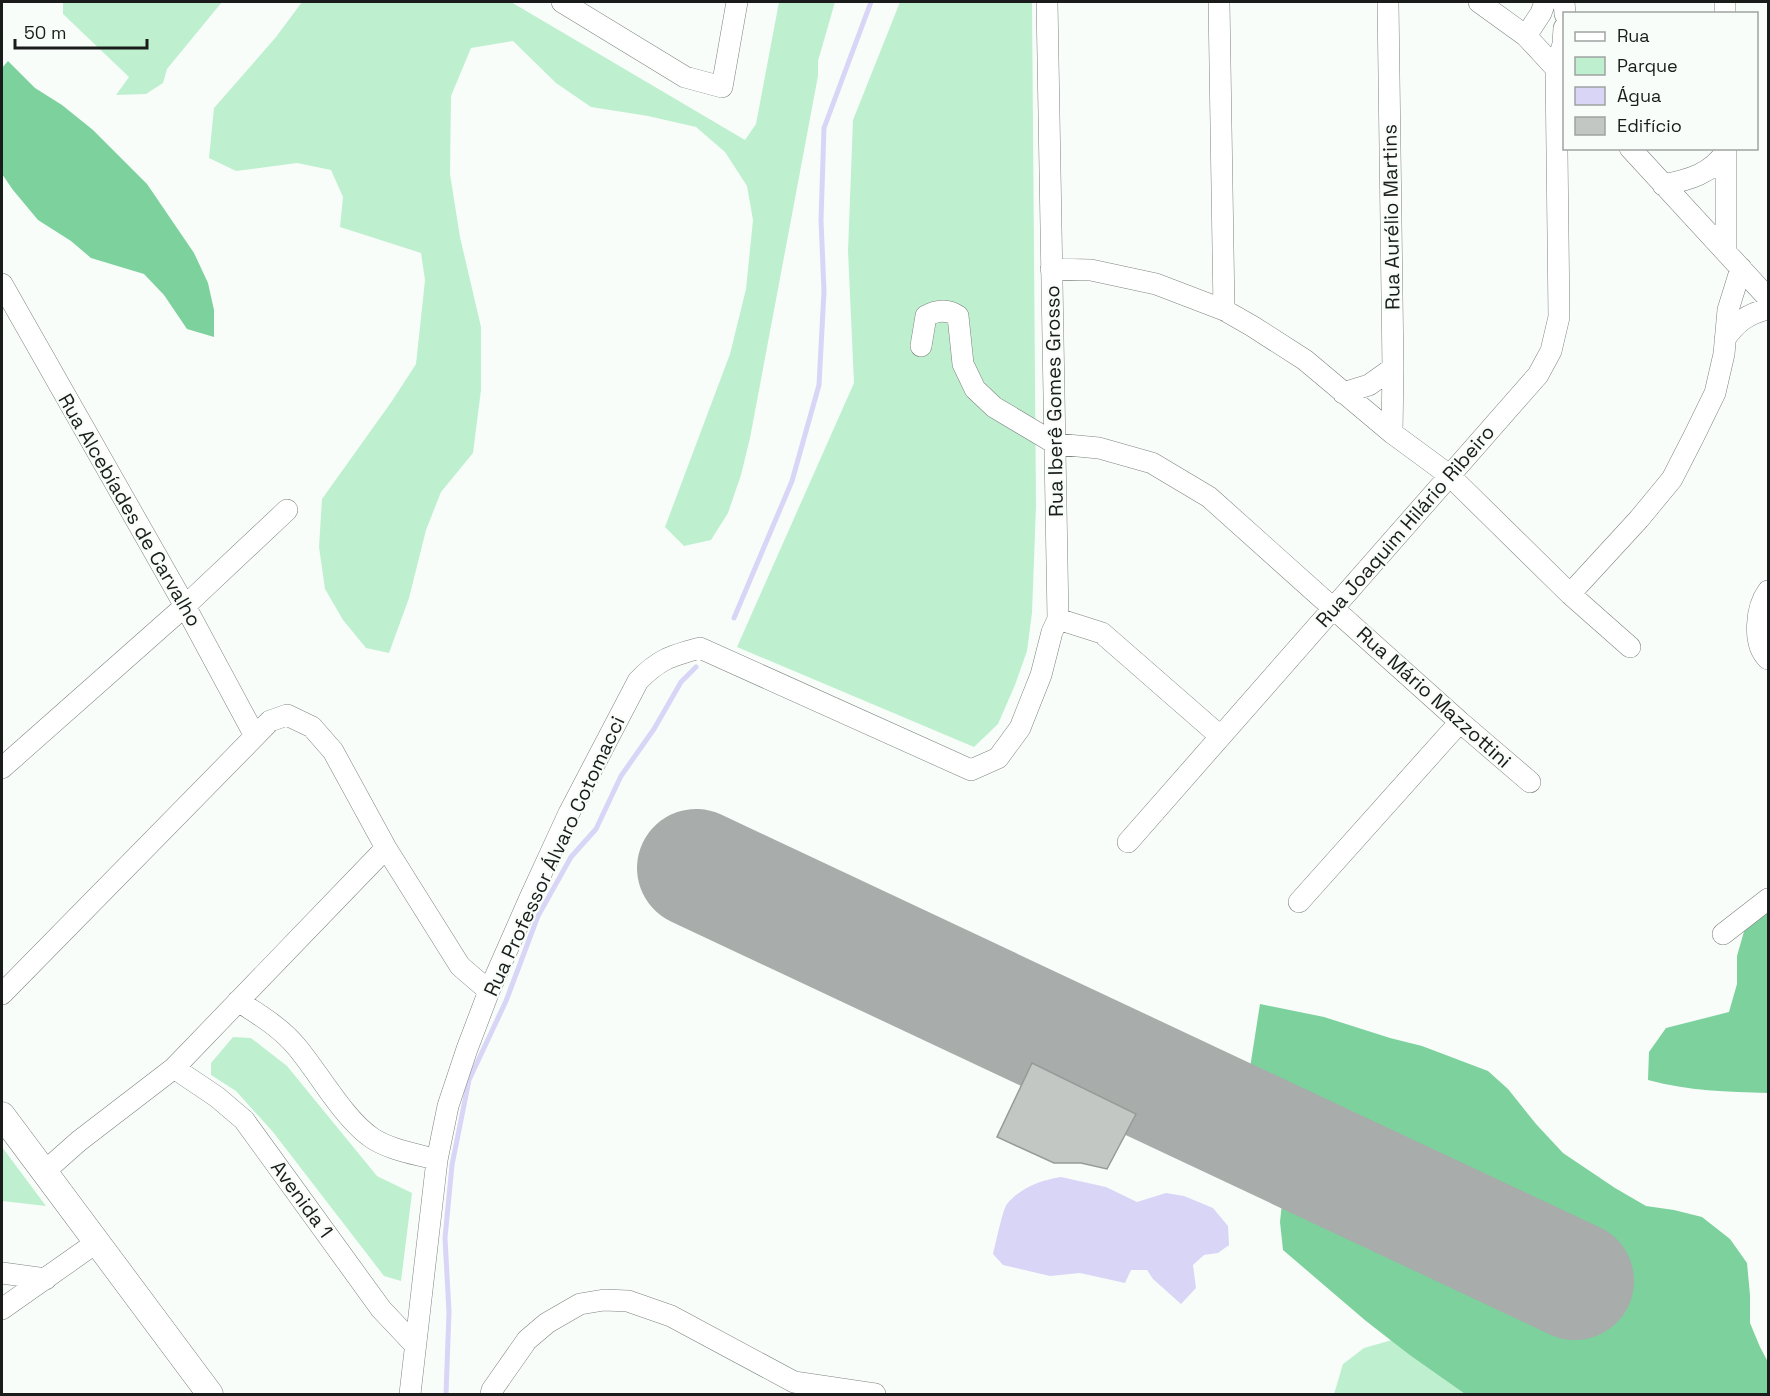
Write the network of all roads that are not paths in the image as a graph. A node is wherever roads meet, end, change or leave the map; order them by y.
1 (562, 2) edge
2 (737, 2) edge
3 (1047, 2) edge
4 (1219, 2) edge
5 (1388, 2) edge
6 (1479, 2) edge
7 (1545, 2) edge
8 (1526, 36) junction
9 (1563, 44) edge
10 (1560, 73) edge
11 (1632, 150) edge
12 (1726, 150) edge
13 (1560, 153) edge
14 (1663, 185) junction
15 (1726, 251) junction
16 (1741, 268) junction
17 (1051, 269) junction
18 (2, 284) edge
19 (1768, 298) edge
20 (1768, 309) edge
21 (1224, 310) junction
22 (1724, 340) junction
23 (921, 346) dead end
24 (1393, 368) junction
25 (1343, 393) junction
26 (1392, 433) junction
27 (1056, 444) junction
28 (1449, 475) junction
29 (287, 510) dead end
30 (1768, 591) edge
31 (1570, 594) junction
32 (185, 606) junction
33 (1334, 607) junction
34 (1058, 619) junction
35 (1630, 647) dead end
36 (1768, 660) edge
37 (1460, 722) junction
38 (255, 736) junction
39 (1220, 736) junction
40 (2, 768) edge
41 (971, 770) joint
42 (1530, 782) dead end
43 (1128, 842) dead end
44 (386, 848) junction
45 (1768, 899) edge
46 (1299, 902) dead end
47 (1723, 934) dead end
48 (489, 991) junction
49 (2, 994) edge
50 (238, 1001) junction
51 (174, 1068) junction
52 (2, 1115) edge
53 (437, 1160) junction
54 (44, 1172) junction
55 (97, 1242) junction
56 (2, 1273) edge
57 (46, 1279) junction
58 (2, 1309) edge
59 (415, 1345) junction
60 (794, 1382) junction
61 (210, 1395) edge
62 (410, 1395) edge
63 (491, 1395) edge
64 (811, 1395) edge
65 (875, 1395) edge

1 - 2 street
3 - 17 street, Rua Iberê Gomes Grosso
4 - 21 street
5 - 24 street, Rua Aurélio Martins
6 - 8 street
7 - 8 street
8 - 10 street
9 - 10 street, Rua Joaquim Hilário Ribeiro
10 - 13 street, Rua Joaquim Hilário Ribeiro
11 - 14 street
12 - 14 street
12 - 15 street
13 - 28 street, Rua Joaquim Hilário Ribeiro
14 - 15 street
15 - 16 street
16 - 19 street
16 - 22 street
17 - 21 street
17 - 27 street, Rua Iberê Gomes Grosso
18 - 32 street, Rua Alcebíades de Carvalho
20 - 22 street
21 - 25 street
22 - 31 street
23 - 27 street, Rua Mário Mazzottini
24 - 25 street
24 - 26 street, Rua Aurélio Martins
25 - 26 street
26 - 28 street
27 - 33 street, Rua Mário Mazzottini
27 - 34 street, Rua Iberê Gomes Grosso
28 - 31 street
28 - 33 street, Rua Joaquim Hilário Ribeiro
29 - 32 street
30 - 36 street
31 - 35 street
32 - 38 street, Rua Alcebíades de Carvalho
32 - 40 street
33 - 37 street, Rua Mário Mazzottini
33 - 39 street, Rua Joaquim Hilário Ribeiro
34 - 39 street
34 - 41 street, Rua Iberê Gomes Grosso
37 - 42 street, Rua Mário Mazzottini
37 - 46 street
38 - 44 street
38 - 49 street
39 - 43 street, Rua Joaquim Hilário Ribeiro
41 - 48 street, Rua Professor Álvaro Cotomacci
44 - 48 street
44 - 50 street
45 - 47 street
48 - 53 street, Rua Professor Álvaro Cotomacci
50 - 51 street
50 - 53 street
51 - 54 street
51 - 59 street, Avenida 1
52 - 54 main road
53 - 59 street, Rua Professor Álvaro Cotomacci
54 - 55 main road
55 - 57 street
55 - 61 main road
56 - 57 street
57 - 58 street
59 - 62 street, Rua Professor Álvaro Cotomacci
60 - 63 street
60 - 64 street
60 - 65 street

